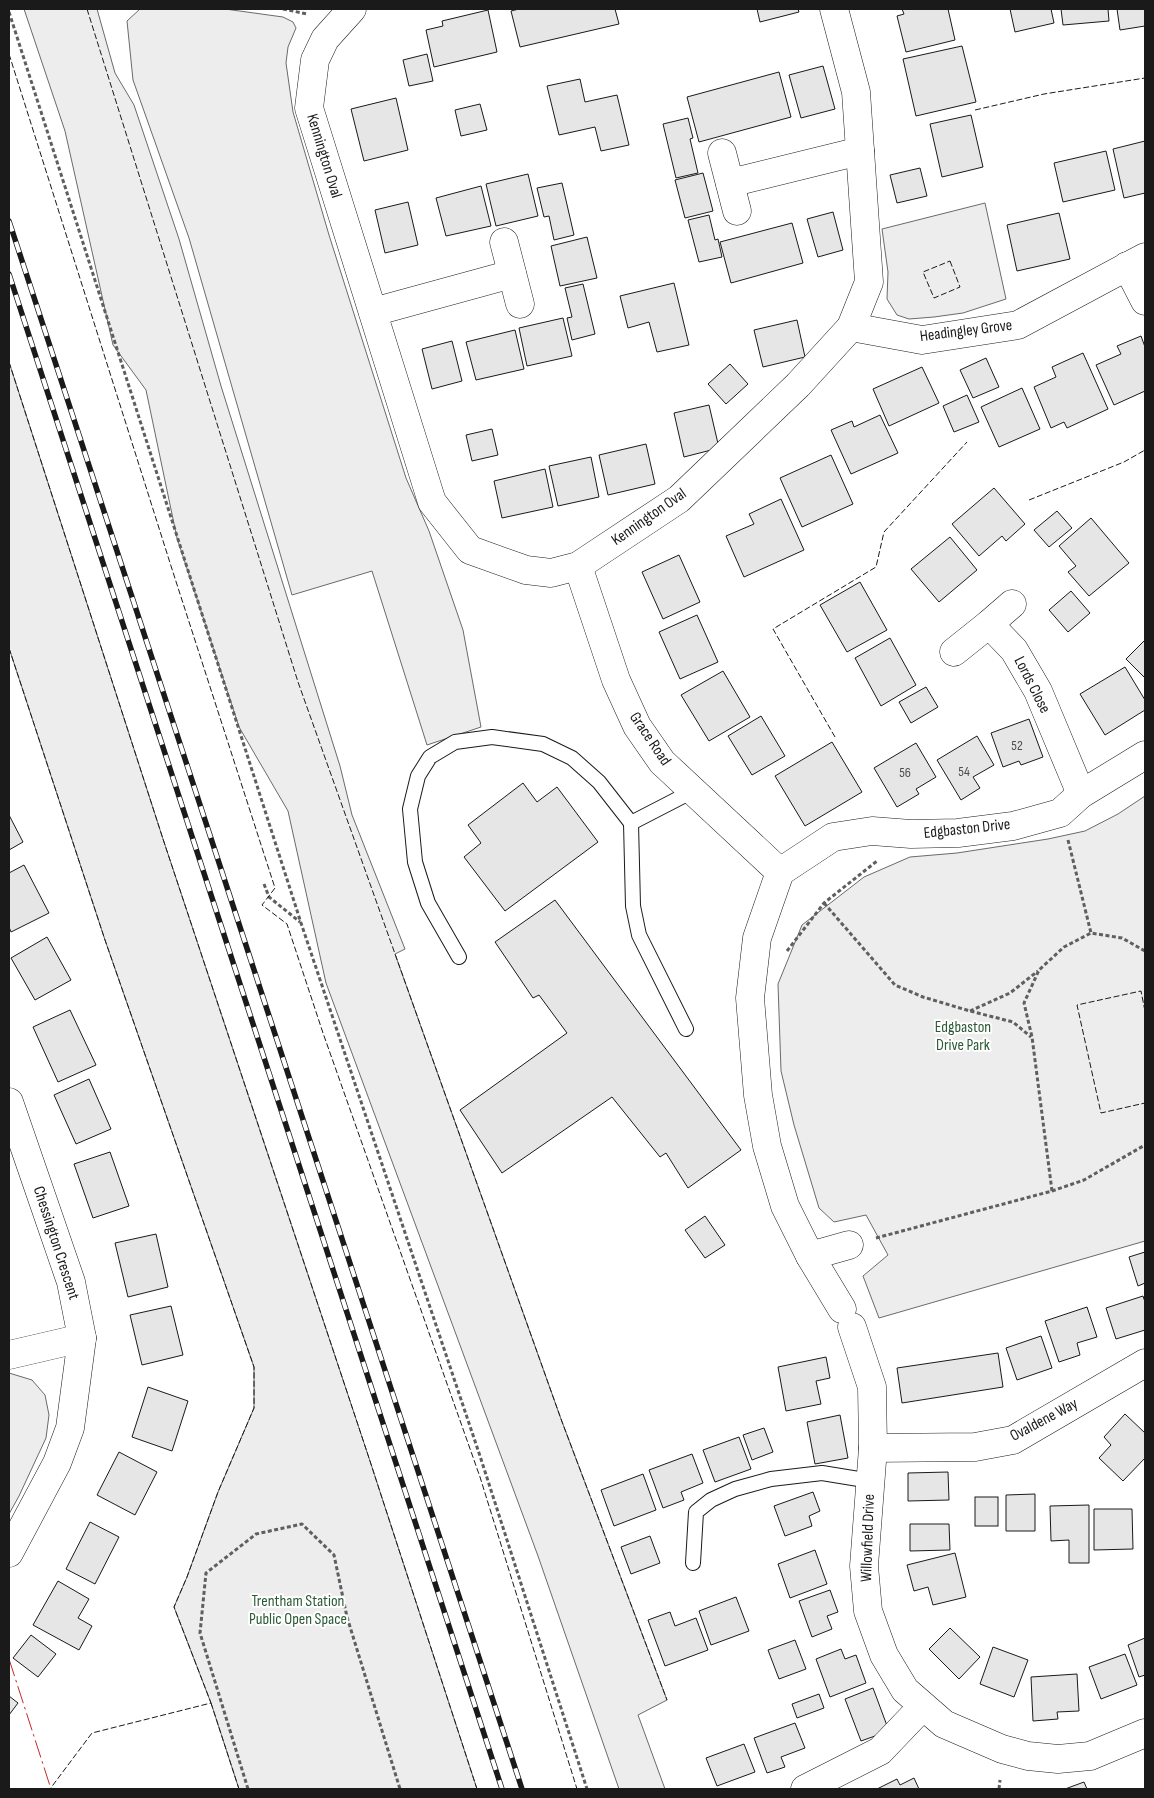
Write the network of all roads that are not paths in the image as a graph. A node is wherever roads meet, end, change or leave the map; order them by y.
1 (352, 9) edge
2 (834, 9) edge
3 (860, 151) junction
4 (722, 153) dead end
5 (730, 183) junction
6 (737, 211) dead end
7 (504, 242) dead end
8 (1136, 262) edge
9 (512, 274) junction
10 (1145, 301) edge
11 (520, 304) dead end
12 (373, 312) junction
13 (851, 328) junction
14 (578, 566) junction
15 (1012, 604) dead end
16 (989, 624) junction
17 (954, 652) dead end
18 (1145, 755) edge
19 (693, 791) junction
20 (1081, 794) junction
21 (631, 823) junction
22 (780, 872) junction
23 (459, 957) dead end
24 (686, 1029) dead end
25 (9, 1102) edge
26 (849, 1245) road end
27 (810, 1256) junction
28 (82, 1338) junction
29 (9, 1355) edge
30 (1145, 1363) edge
31 (873, 1448) junction
32 (870, 1481) junction
33 (9, 1553) edge
34 (693, 1563) dead end
35 (923, 1706) junction
36 (1145, 1734) edge
37 (840, 1781) edge
38 (805, 1789) edge

1 - 12 street, Kennington Oval
2 - 3 street, Kennington Oval
3 - 5 street
3 - 13 street, Kennington Oval
4 - 5 street
5 - 6 street
7 - 9 street
8 - 10 street, Headingley Grove
8 - 13 street, Headingley Grove
9 - 11 street
9 - 12 street
12 - 14 street, Kennington Oval
13 - 14 street, Kennington Oval
14 - 19 street, Grace Road
15 - 16 street
16 - 17 street
16 - 20 street, Lords Close
18 - 20 street, Edgbaston Drive
19 - 21 lane
19 - 22 street, Grace Road
20 - 22 street, Edgbaston Drive
21 - 23 lane
21 - 24 lane
22 - 27 street, Willowfield Drive
25 - 28 street, Chessington Crescent
26 - 27 street
27 - 31 street, Willowfield Drive
28 - 29 street
28 - 33 street, Chessington Crescent
30 - 31 street, Ovaldene Way
31 - 32 street, Willowfield Drive
32 - 34 lane
32 - 35 street, Willowfield Drive
35 - 36 street, Willowfield Drive
35 - 37 street
37 - 38 street

